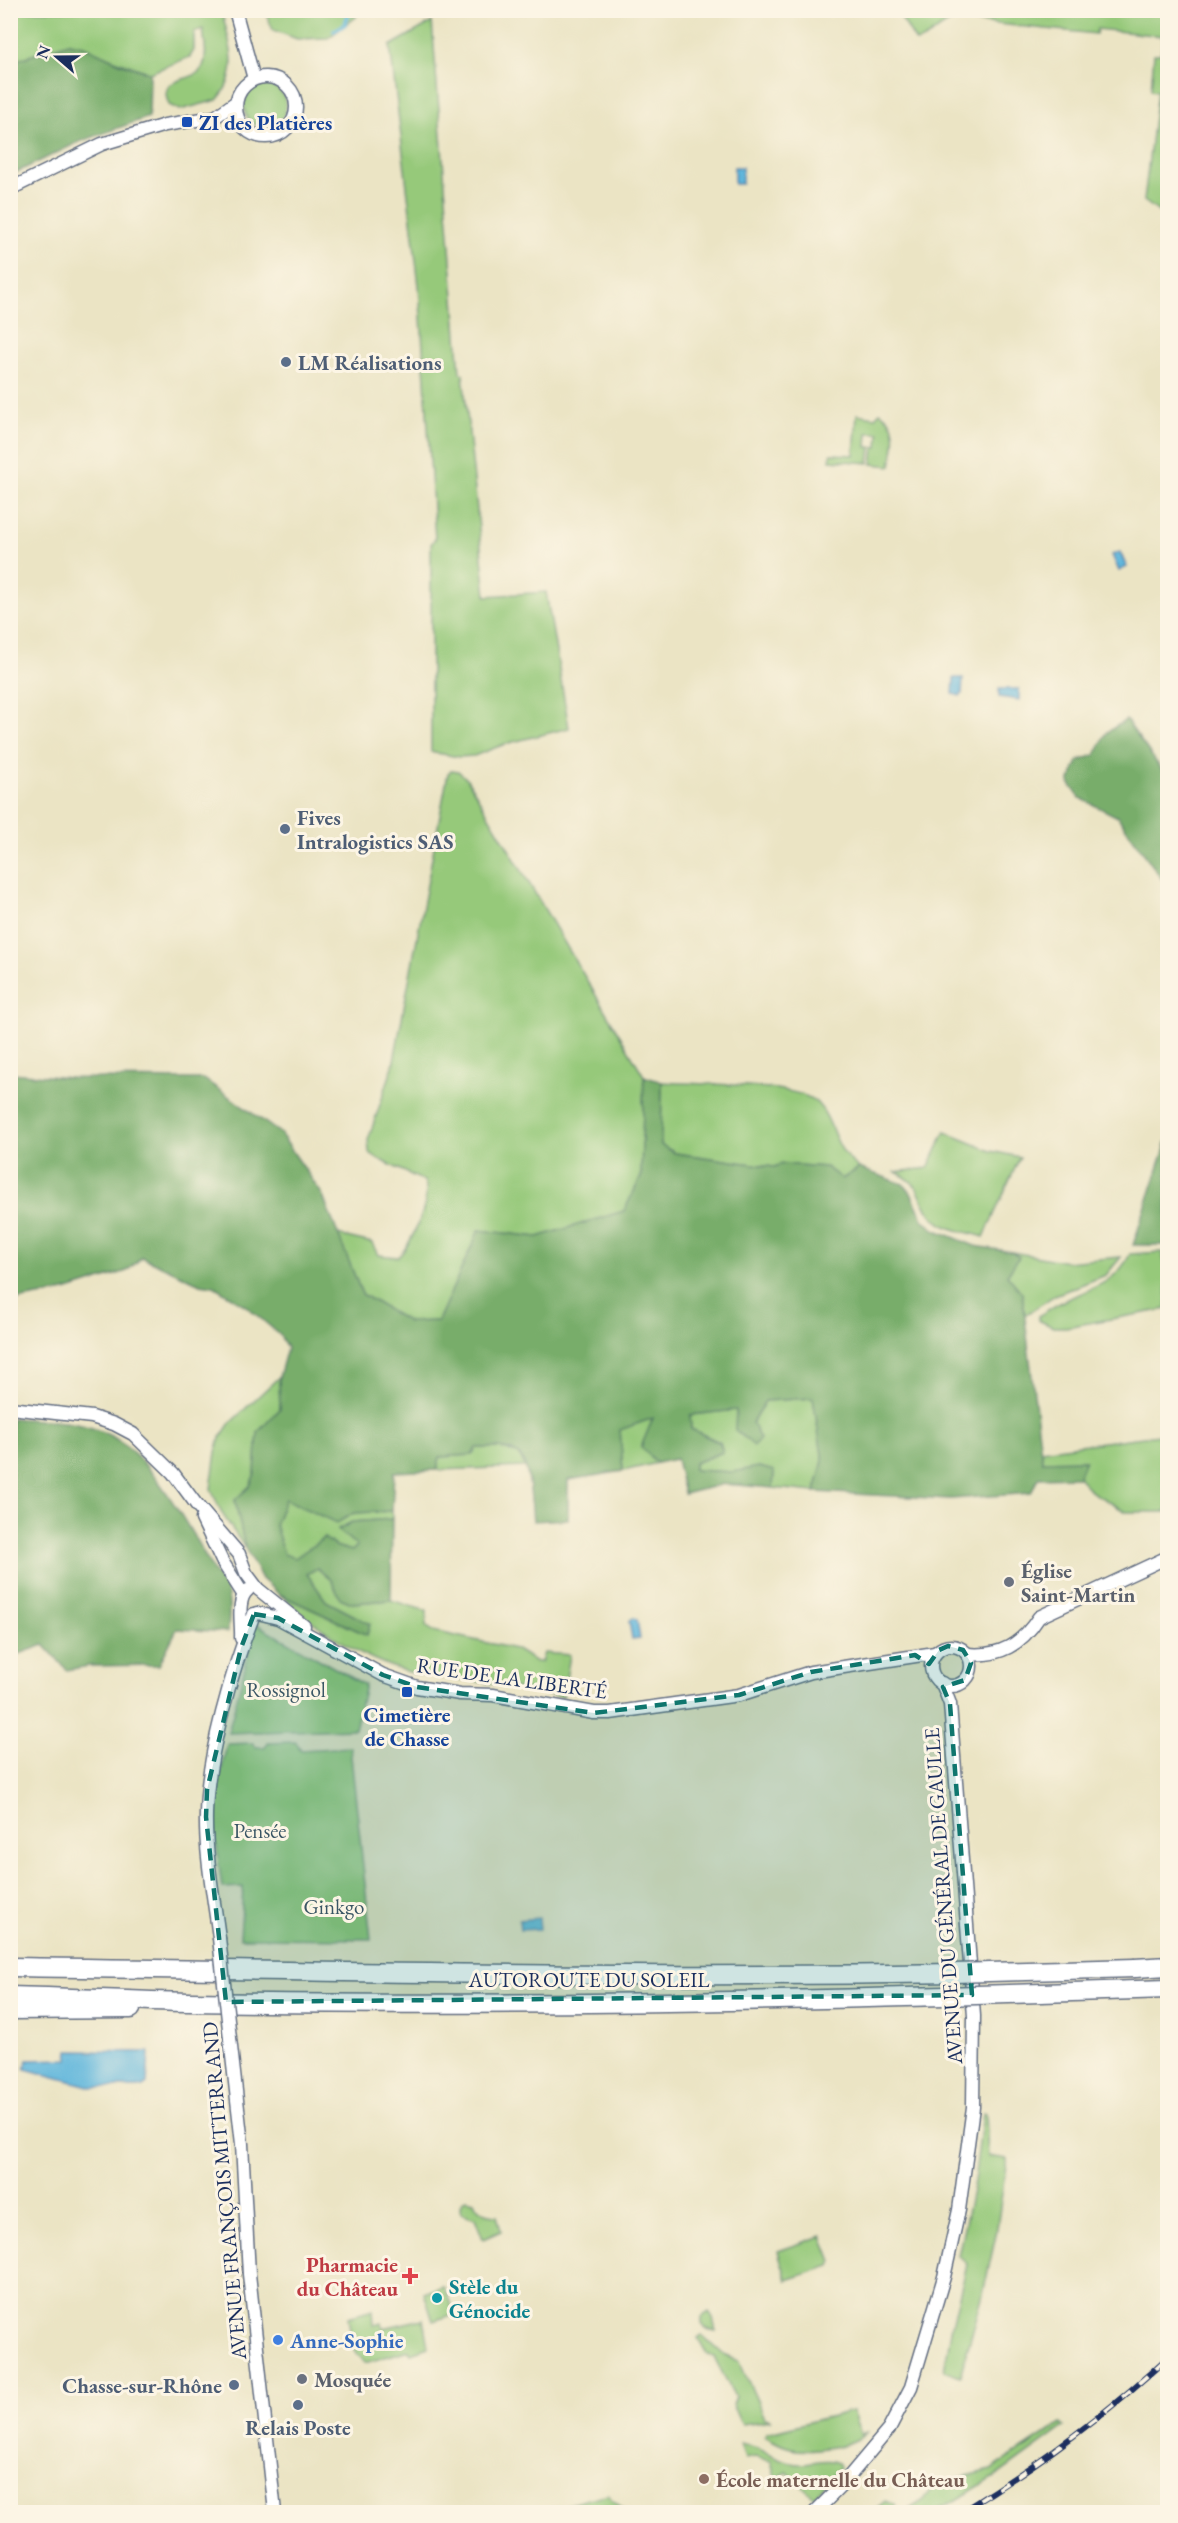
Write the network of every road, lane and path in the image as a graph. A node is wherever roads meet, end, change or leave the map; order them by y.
1 (235, 10) edge
2 (254, 79) junction
3 (236, 102) junction
4 (215, 117) junction
5 (248, 130) junction
6 (10, 189) edge
7 (10, 1408) edge
8 (196, 1504) junction
9 (1167, 1557) edge
10 (261, 1591) junction
11 (243, 1594) junction
12 (242, 1607) junction
13 (256, 1613) junction
14 (323, 1641) junction
15 (241, 1648) junction
16 (967, 1654) junction
17 (986, 1656) junction
18 (933, 1660) junction
19 (971, 1668) junction
20 (942, 1683) junction
21 (958, 1684) junction
22 (950, 1704) junction
23 (1167, 1966) edge
24 (16, 1967) edge
25 (1167, 1989) edge
26 (10, 1996) edge
27 (186, 2002) junction
28 (10, 2010) edge
29 (275, 2512) edge
30 (815, 2512) edge

1 - 2 street
2 - 3 street
2 - 5 street
3 - 4 street
3 - 5 street
4 - 5 street
4 - 6 street
7 - 8 street
8 - 10 street
8 - 11 street
9 - 17 street
10 - 11 street
10 - 13 street
10 - 14 street, RUE DE LA LIBERTÉ
11 - 12 street
12 - 13 street
12 - 15 street
13 - 14 street, RUE DE LA LIBERTÉ
13 - 15 street
14 - 18 street, RUE DE LA LIBERTÉ
15 - 29 street, AVENUE FRANÇOIS MITTERRAND, bridge
16 - 17 street
16 - 18 street
16 - 19 street
17 - 19 street
18 - 20 street
19 - 21 street
20 - 21 street
20 - 22 street, AVENUE DU GÉNÉRAL DE GAULLE
21 - 22 street, AVENUE DU GÉNÉRAL DE GAULLE
22 - 30 street, AVENUE DU GÉNÉRAL DE GAULLE
23 - 24 highway, AUTOROUTE DU SOLEIL, bridge
25 - 27 highway, AUTOROUTE DU SOLEIL, bridge
26 - 27 highway, AUTOROUTE DU SOLEIL
27 - 28 highway

